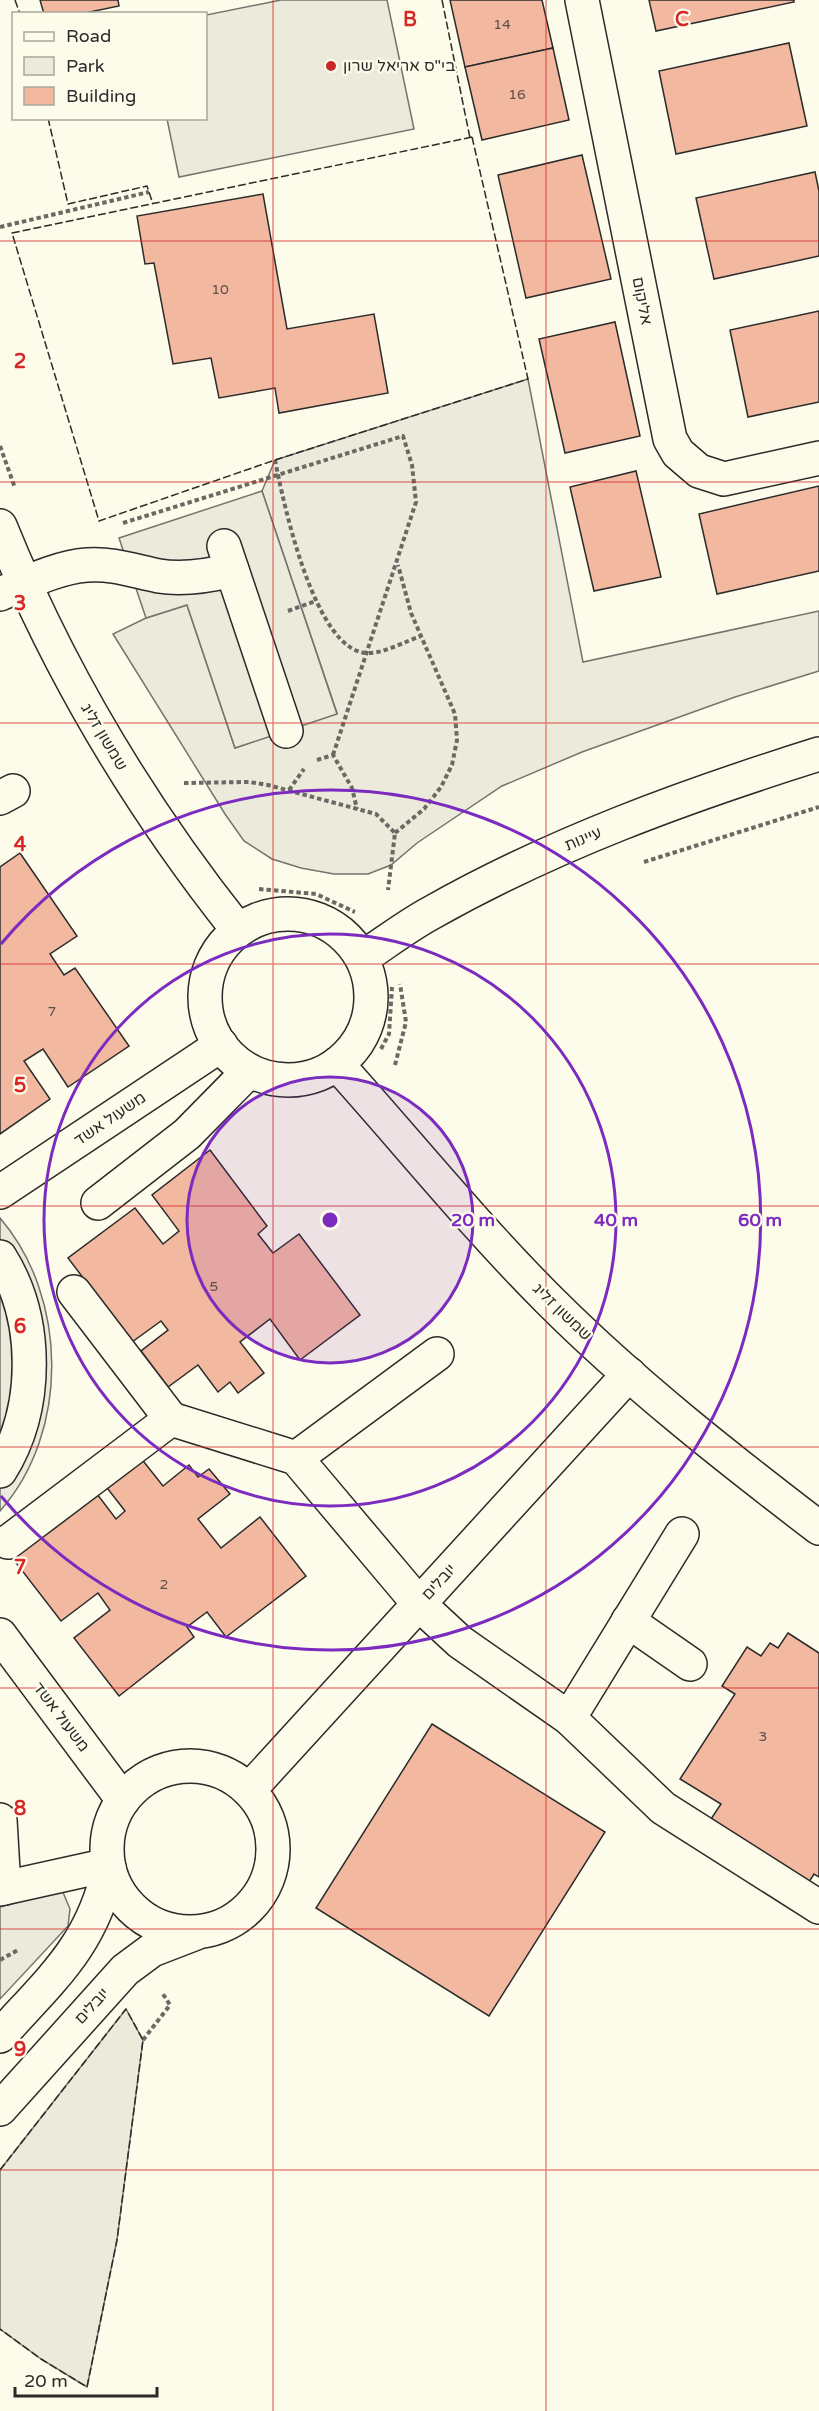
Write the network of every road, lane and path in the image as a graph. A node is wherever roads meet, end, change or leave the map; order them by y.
1 (582, 0) edge
2 (149, 192) dead end
3 (0, 227) edge
4 (819, 458) edge
5 (275, 460) dead end
6 (278, 474) junction
7 (121, 524) dead end
8 (0, 526) edge
9 (398, 563) junction
10 (13, 589) edge
11 (421, 636) junction
12 (367, 653) junction
13 (286, 731) dead end
14 (819, 754) edge
15 (333, 755) junction
16 (289, 791) junction
17 (140, 795) junction
18 (819, 807) edge
19 (357, 810) junction
20 (395, 834) junction
21 (638, 864) dead end
22 (238, 930) junction
23 (375, 950) junction
24 (400, 982) dead end
25 (393, 992) dead end
26 (221, 1046) junction
27 (337, 1064) junction
28 (249, 1071) junction
29 (0, 1192) edge
30 (98, 1203) dead end
31 (0, 1257) edge
32 (74, 1292) dead end
33 (437, 1354) dead end
34 (629, 1374) junction
35 (171, 1419) junction
36 (296, 1458) junction
37 (0, 1471) edge
38 (819, 1528) edge
39 (682, 1534) dead end
40 (8, 1542) dead end
41 (419, 1604) junction
42 (628, 1621) junction
43 (0, 1635) edge
44 (690, 1664) dead end
45 (569, 1718) junction
46 (249, 1790) junction
47 (123, 1800) junction
48 (0, 1820) edge
49 (109, 1866) junction
50 (2, 1888) edge
51 (819, 1907) edge
52 (203, 1931) junction
53 (0, 2036) edge
54 (0, 2109) edge

1 - 4 street, אליקום
2 - 3 path
5 - 6 path
6 - 7 path
6 - 9 path
6 - 12 path
8 - 10 street, שמשון זליג
9 - 11 path
9 - 12 path
10 - 13 street
10 - 17 street, שמשון זליג
11 - 12 path
11 - 20 path
12 - 15 path
14 - 23 street, עיינות
15 - 16 path
15 - 19 path
16 - 17 path
16 - 19 path
17 - 22 street, שמשון זליג
18 - 21 path
19 - 20 path
20 - 23 path
22 - 23 street
22 - 26 street
23 - 27 street
24 - 25 path
26 - 28 street
26 - 29 street, משעול אשד
27 - 28 street
27 - 34 street, שמשון זליג
28 - 30 street
31 - 37 street
32 - 35 street
33 - 36 street
34 - 38 street, שמשון זליג
34 - 41 street, יובלים
35 - 36 street
35 - 40 street
36 - 41 street
39 - 42 street
41 - 45 street
41 - 46 street, יובלים
42 - 44 street
42 - 45 street
43 - 47 street, משעול אשד
45 - 51 street
46 - 47 street
46 - 52 street
47 - 49 street
48 - 50 street
49 - 50 street
49 - 52 street
49 - 53 street
52 - 54 street, יובלים

